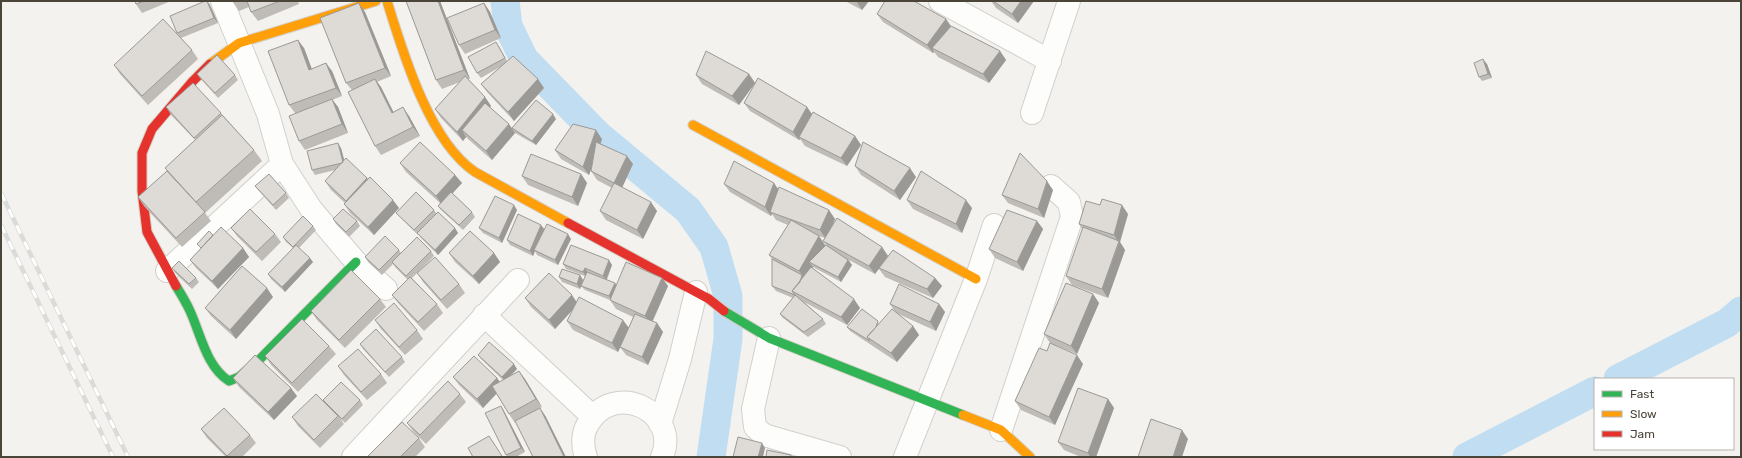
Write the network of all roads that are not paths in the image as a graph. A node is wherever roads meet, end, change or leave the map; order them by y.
1 (222, 1) edge
2 (376, 1) edge
3 (387, 1) edge
4 (940, 1) edge
5 (1069, 1) edge
6 (239, 43) junction
7 (1050, 61) junction
8 (1032, 113) dead end
9 (693, 125) dead end
10 (282, 164) junction
11 (1051, 186) dead end
12 (994, 224) dead end
13 (356, 262) junction
14 (167, 271) junction
15 (976, 279) junction
16 (518, 280) dead end
17 (386, 290) dead end
18 (702, 296) junction
19 (484, 315) junction
20 (769, 338) junction
21 (927, 401) junction
22 (592, 416) junction
23 (660, 424) junction
24 (1001, 430) junction
25 (353, 457) edge
26 (586, 457) edge
27 (662, 457) edge
28 (840, 457) edge
29 (905, 457) edge
30 (1030, 457) edge

1 - 6 street
2 - 6 street
3 - 18 street
4 - 7 street
5 - 7 street
6 - 10 street
6 - 14 street
7 - 8 street
9 - 15 street
10 - 13 street
10 - 14 street
11 - 24 street
12 - 15 street
13 - 14 street
13 - 17 street
15 - 21 street
16 - 19 street
18 - 20 street
18 - 23 street
19 - 22 street
19 - 25 street
20 - 21 street
20 - 28 street
21 - 24 street
21 - 29 street
22 - 23 street
22 - 26 street
23 - 27 street
24 - 30 street

